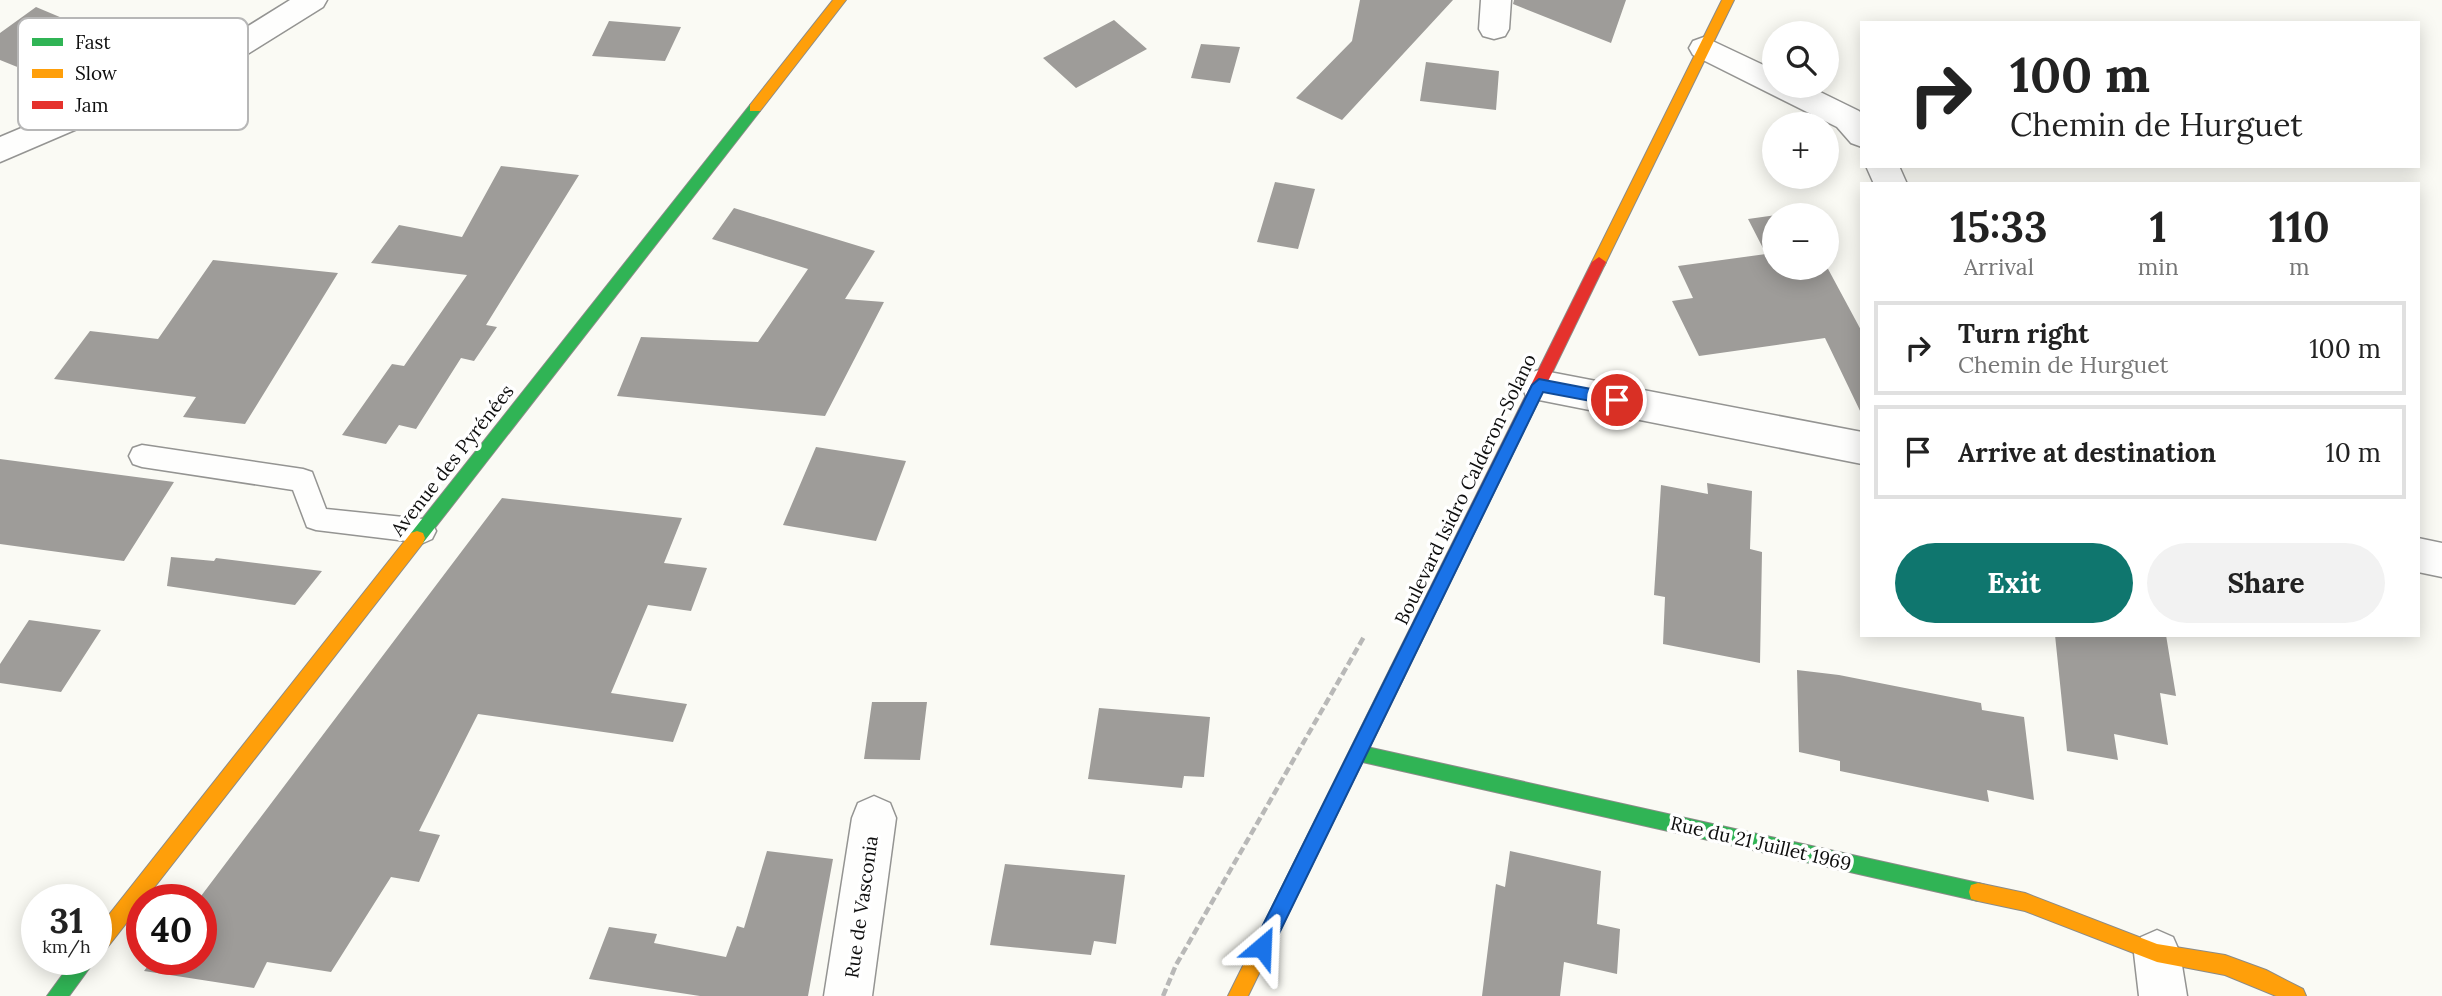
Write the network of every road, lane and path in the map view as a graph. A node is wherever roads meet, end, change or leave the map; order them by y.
1 (312, 0) edge
2 (840, 0) edge
3 (1728, 0) edge
4 (248, 40) edge
5 (1704, 48) junction
6 (1762, 76) edge
7 (1805, 98) edge
8 (47, 130) edge
9 (1860, 133) edge
10 (0, 150) edge
11 (1539, 385) junction
12 (1860, 448) edge
13 (142, 456) dead end
14 (423, 531) junction
15 (2420, 555) edge
16 (2442, 560) edge
17 (1358, 753) junction
18 (874, 818) dead end
19 (112, 926) edge
20 (2160, 974) edge
21 (73, 975) edge
22 (57, 996) edge
23 (848, 996) edge
24 (1238, 996) edge
25 (2296, 996) edge

1 - 4 street
2 - 14 street, Avenue des Pyrénées
3 - 5 street, Boulevard Isidro Calderon-Solano
5 - 6 street
5 - 11 street, Boulevard Isidro Calderon-Solano
7 - 9 street
8 - 10 street
11 - 12 street
11 - 17 street, Boulevard Isidro Calderon-Solano
13 - 14 lane
14 - 19 street, Avenue des Pyrénées
15 - 16 street
17 - 20 street, Rue du 21 Juillet 1969
17 - 24 street, Boulevard Isidro Calderon-Solano
18 - 23 street, Rue de Vasconia
20 - 25 street, Rue du 21 Juillet 1969
21 - 22 street

